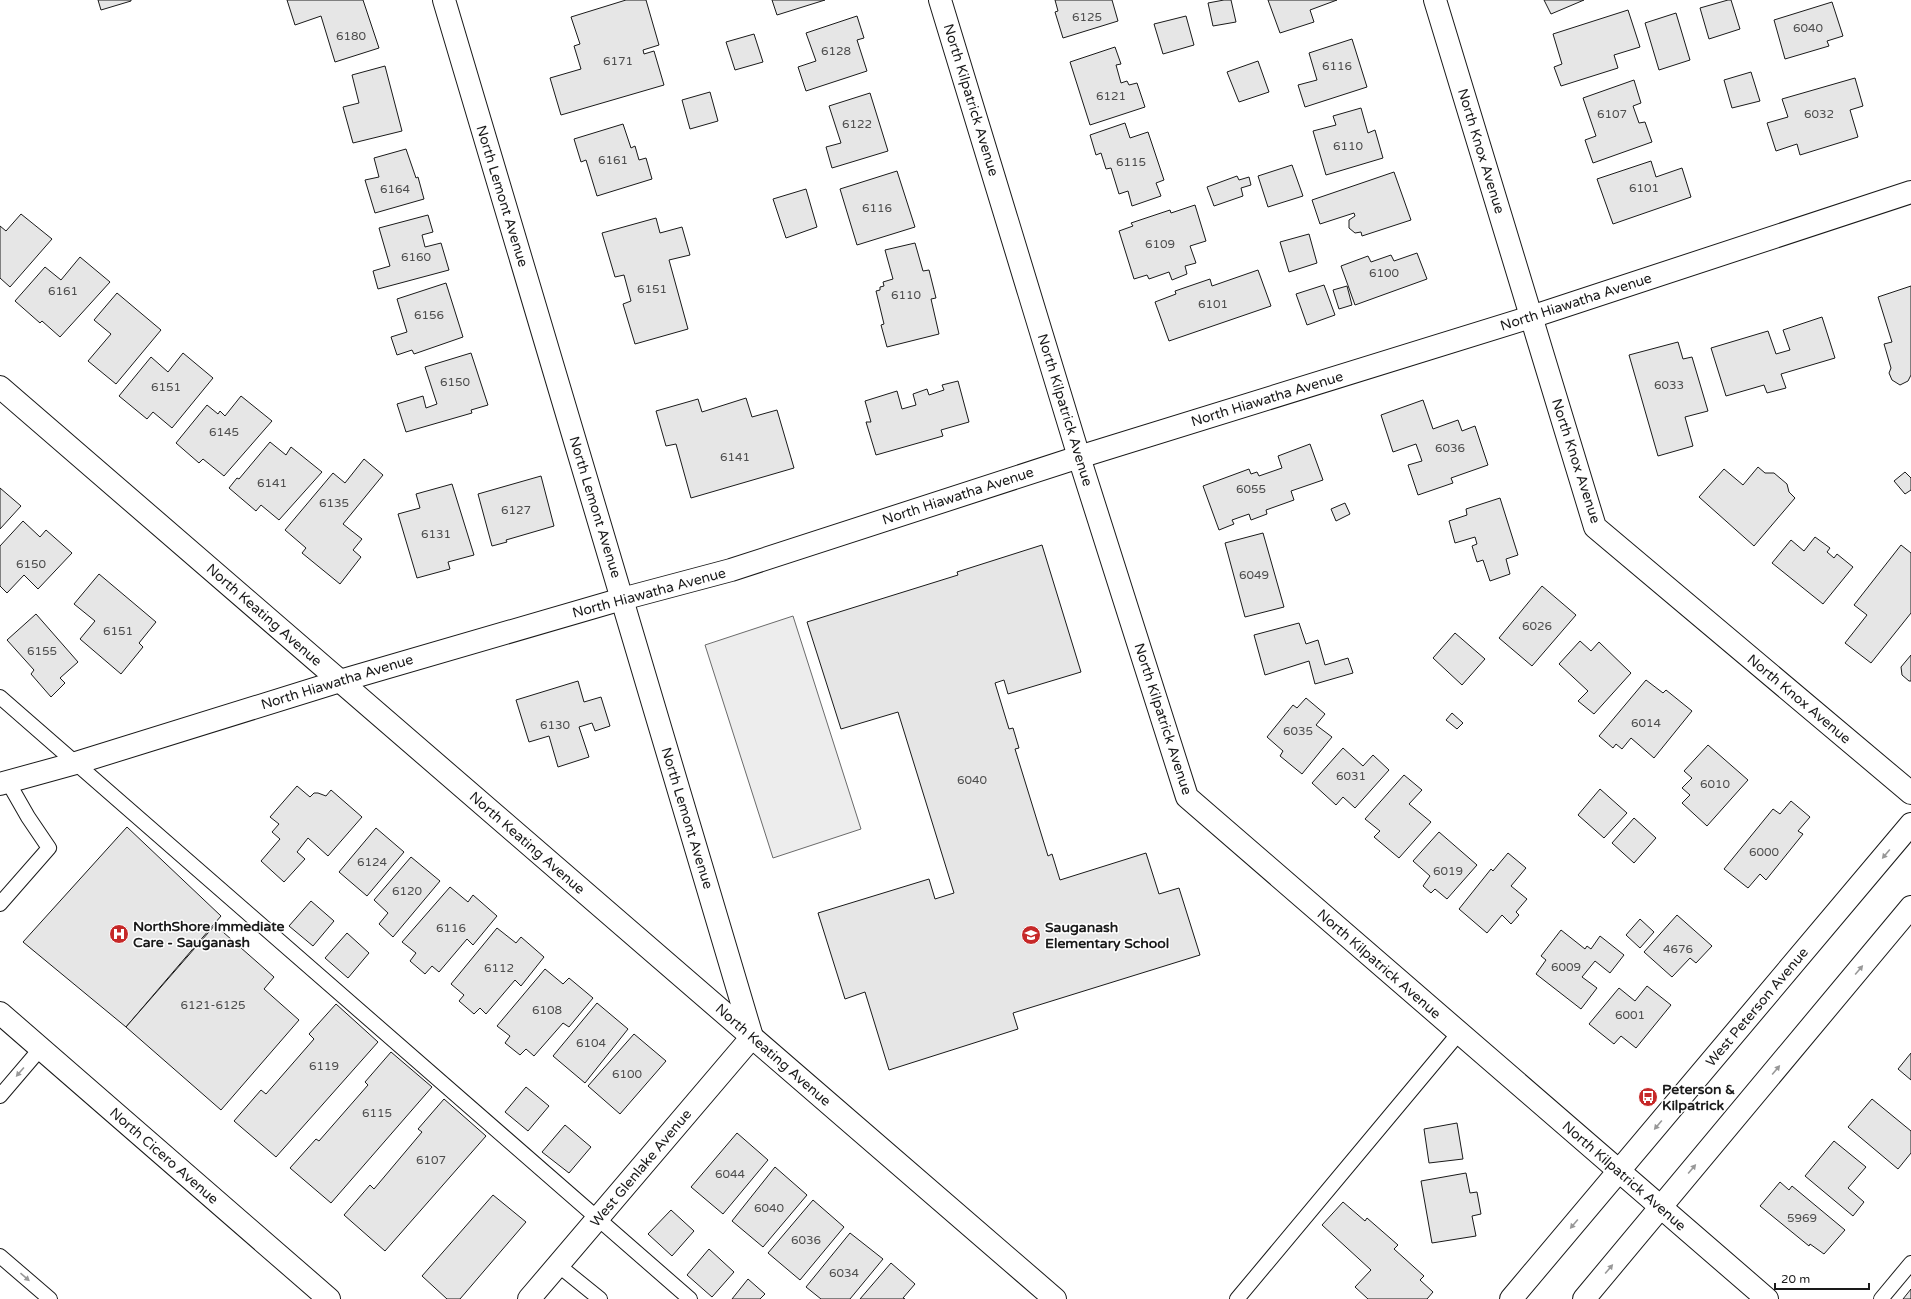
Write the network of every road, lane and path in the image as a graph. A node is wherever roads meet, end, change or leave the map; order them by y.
1 (444, 0) edge
2 (940, 0) edge
3 (1435, 0) edge
4 (1911, 192) edge
5 (1531, 317) junction
6 (0, 387) edge
7 (1079, 457) junction
8 (622, 599) junction
9 (340, 681) junction
10 (0, 697) edge
11 (76, 763) junction
12 (4, 783) edge
13 (1911, 793) edge
14 (1911, 824) edge
15 (0, 904) edge
16 (1911, 907) edge
17 (0, 1013) edge
18 (1459, 1032) junction
19 (752, 1037) junction
20 (41, 1048) junction
21 (0, 1096) edge
22 (1619, 1171) junction
23 (1661, 1207) junction
24 (597, 1219) junction
25 (0, 1256) edge
26 (1911, 1264) edge
27 (558, 1265) junction
28 (50, 1299) edge
29 (329, 1299) edge
30 (529, 1299) edge
31 (600, 1299) edge
32 (690, 1299) edge
33 (1055, 1299) edge
34 (1236, 1299) edge
35 (1511, 1299) edge
36 (1584, 1299) edge
37 (1767, 1299) edge
38 (1881, 1299) edge

1 - 8 street, North Lemont Avenue
2 - 7 street, North Kilpatrick Avenue
3 - 5 street, North Knox Avenue
4 - 5 street, North Hiawatha Avenue
5 - 7 street, North Hiawatha Avenue
5 - 13 street, North Knox Avenue
6 - 9 street, North Keating Avenue
7 - 8 street, North Hiawatha Avenue
7 - 18 street, North Kilpatrick Avenue
8 - 9 street, North Hiawatha Avenue
8 - 19 street, North Lemont Avenue
9 - 11 street, North Hiawatha Avenue
9 - 19 street, North Keating Avenue
10 - 11 lane
11 - 12 street, North Hiawatha Avenue
11 - 24 lane
12 - 15 lane
14 -> 22 street, West Peterson Avenue
23 -> 16 street
17 - 20 street, North Cicero Avenue
18 - 22 street, North Kilpatrick Avenue
18 - 34 lane
19 - 24 street, West Glenlake Avenue
19 - 33 street, North Keating Avenue
20 -> 21 lane
20 - 29 street, North Cicero Avenue
22 - 23 street, North Kilpatrick Avenue
22 -> 35 street, West Peterson Avenue
36 -> 23 street
23 - 37 street, North Kilpatrick Avenue
24 - 27 street, West Glenlake Avenue
24 - 32 lane
25 -> 28 lane
26 - 38 lane
27 - 30 street, West Glenlake Avenue
27 - 31 lane

